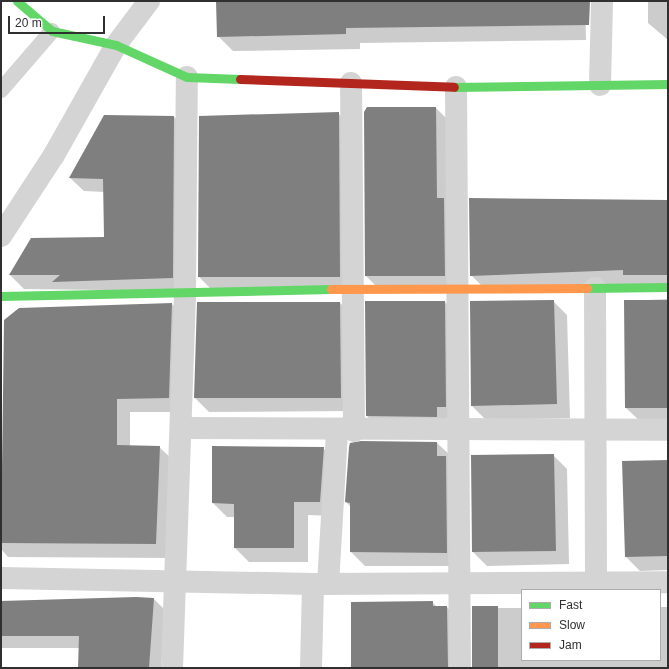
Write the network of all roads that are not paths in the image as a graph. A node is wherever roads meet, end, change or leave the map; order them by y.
1 (17, 1) edge
2 (149, 1) edge
3 (602, 1) edge
4 (52, 31) junction
5 (116, 45) junction
6 (187, 77) junction
7 (351, 83) junction
8 (668, 84) edge
9 (600, 85) junction
10 (456, 87) junction
11 (1, 90) edge
12 (1, 236) edge
13 (668, 287) edge
14 (460, 288) junction
15 (595, 288) junction
16 (185, 290) junction
17 (352, 291) junction
18 (1, 296) edge
19 (181, 428) junction
20 (460, 430) junction
21 (595, 430) junction
22 (668, 430) edge
23 (346, 431) junction
24 (1, 578) edge
25 (176, 581) junction
26 (460, 582) junction
27 (596, 582) junction
28 (668, 582) edge
29 (320, 584) junction
30 (172, 668) edge
31 (311, 668) edge
32 (460, 668) edge

1 - 4 street
2 - 5 street
3 - 9 street
4 - 5 street
4 - 11 lane
5 - 6 street
5 - 12 street
6 - 7 street
6 - 16 street
7 - 10 street
7 - 17 street
8 - 9 street
9 - 10 street
10 - 14 street
13 - 15 street
14 - 15 street
14 - 17 street
14 - 20 street
15 - 21 street
16 - 17 street
16 - 18 street
16 - 19 street
17 - 23 street
19 - 23 street
19 - 25 street
20 - 21 street
20 - 23 street
20 - 26 street
21 - 22 street
21 - 27 street
23 - 29 street
24 - 25 street
25 - 29 street
25 - 30 street
26 - 27 street
26 - 29 street
26 - 32 street
27 - 28 street
29 - 31 street

